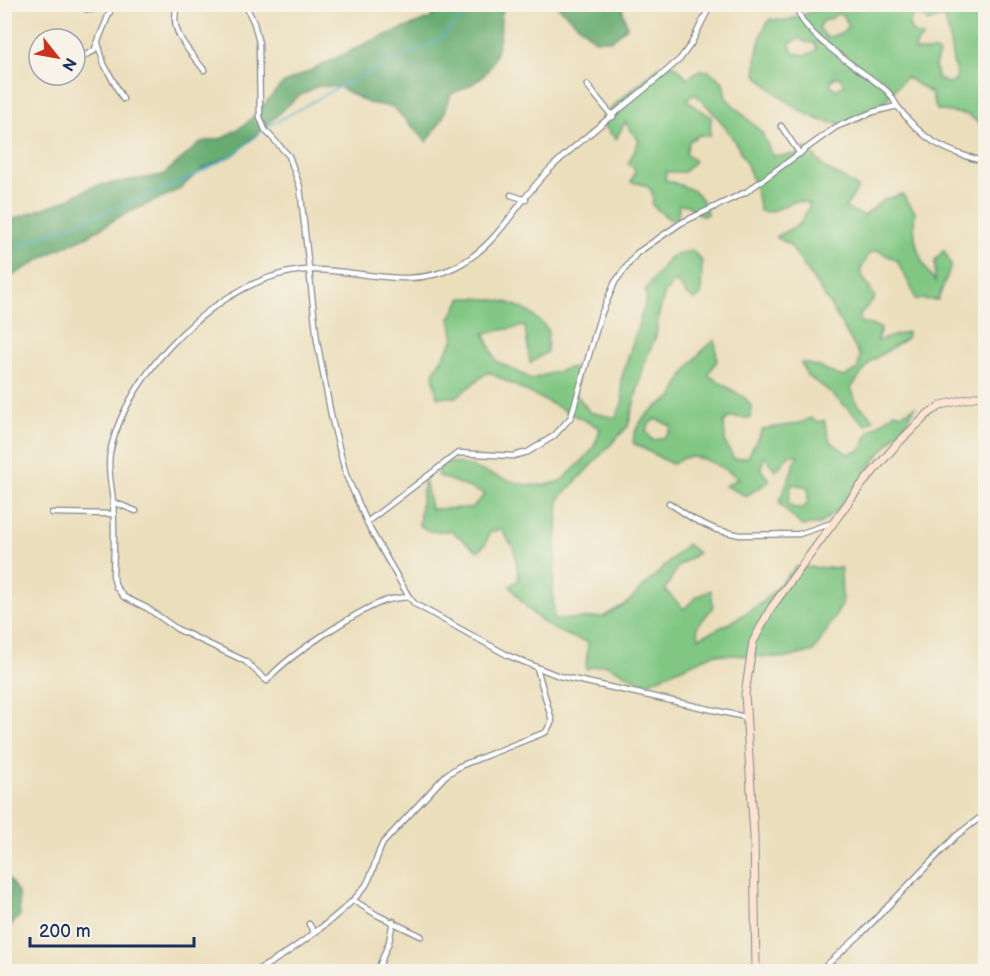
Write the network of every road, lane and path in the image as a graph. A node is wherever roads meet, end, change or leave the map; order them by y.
1 (78, 4) edge
2 (104, 4) edge
3 (113, 4) edge
4 (178, 4) edge
5 (245, 4) edge
6 (711, 4) edge
7 (797, 4) edge
8 (98, 40) junction
9 (87, 54) edge
10 (204, 70) dead end
11 (587, 85) dead end
12 (123, 99) dead end
13 (897, 106) junction
14 (613, 117) junction
15 (781, 126) dead end
16 (800, 154) junction
17 (986, 162) edge
18 (511, 195) dead end
19 (526, 200) junction
20 (308, 270) junction
21 (986, 394) edge
22 (113, 502) junction
23 (669, 503) dead end
24 (136, 511) dead end
25 (52, 513) dead end
26 (113, 514) junction
27 (367, 522) junction
28 (835, 522) junction
29 (409, 597) junction
30 (537, 668) junction
31 (745, 717) junction
32 (986, 813) edge
33 (353, 900) junction
34 (393, 921) junction
35 (309, 924) dead end
36 (314, 932) junction
37 (421, 936) dead end
38 (253, 972) edge
39 (377, 972) edge
40 (756, 972) edge
41 (819, 972) edge

1 - 2 street
3 - 8 street
4 - 10 street
5 - 20 street
6 - 14 street
7 - 13 street
8 - 9 street
8 - 12 street
11 - 14 street
13 - 16 street
13 - 17 street
14 - 19 street
15 - 16 street
16 - 27 street
18 - 19 street
19 - 20 street
20 - 22 street
20 - 27 street
21 - 28 main road
22 - 24 street
22 - 26 street
23 - 28 street
25 - 26 street
26 - 29 street
27 - 29 street
28 - 31 main road
29 - 30 street
30 - 31 street
30 - 33 street
31 - 40 main road
32 - 41 street
33 - 34 street
33 - 36 street
34 - 37 street
34 - 39 street
35 - 36 street
36 - 38 street

